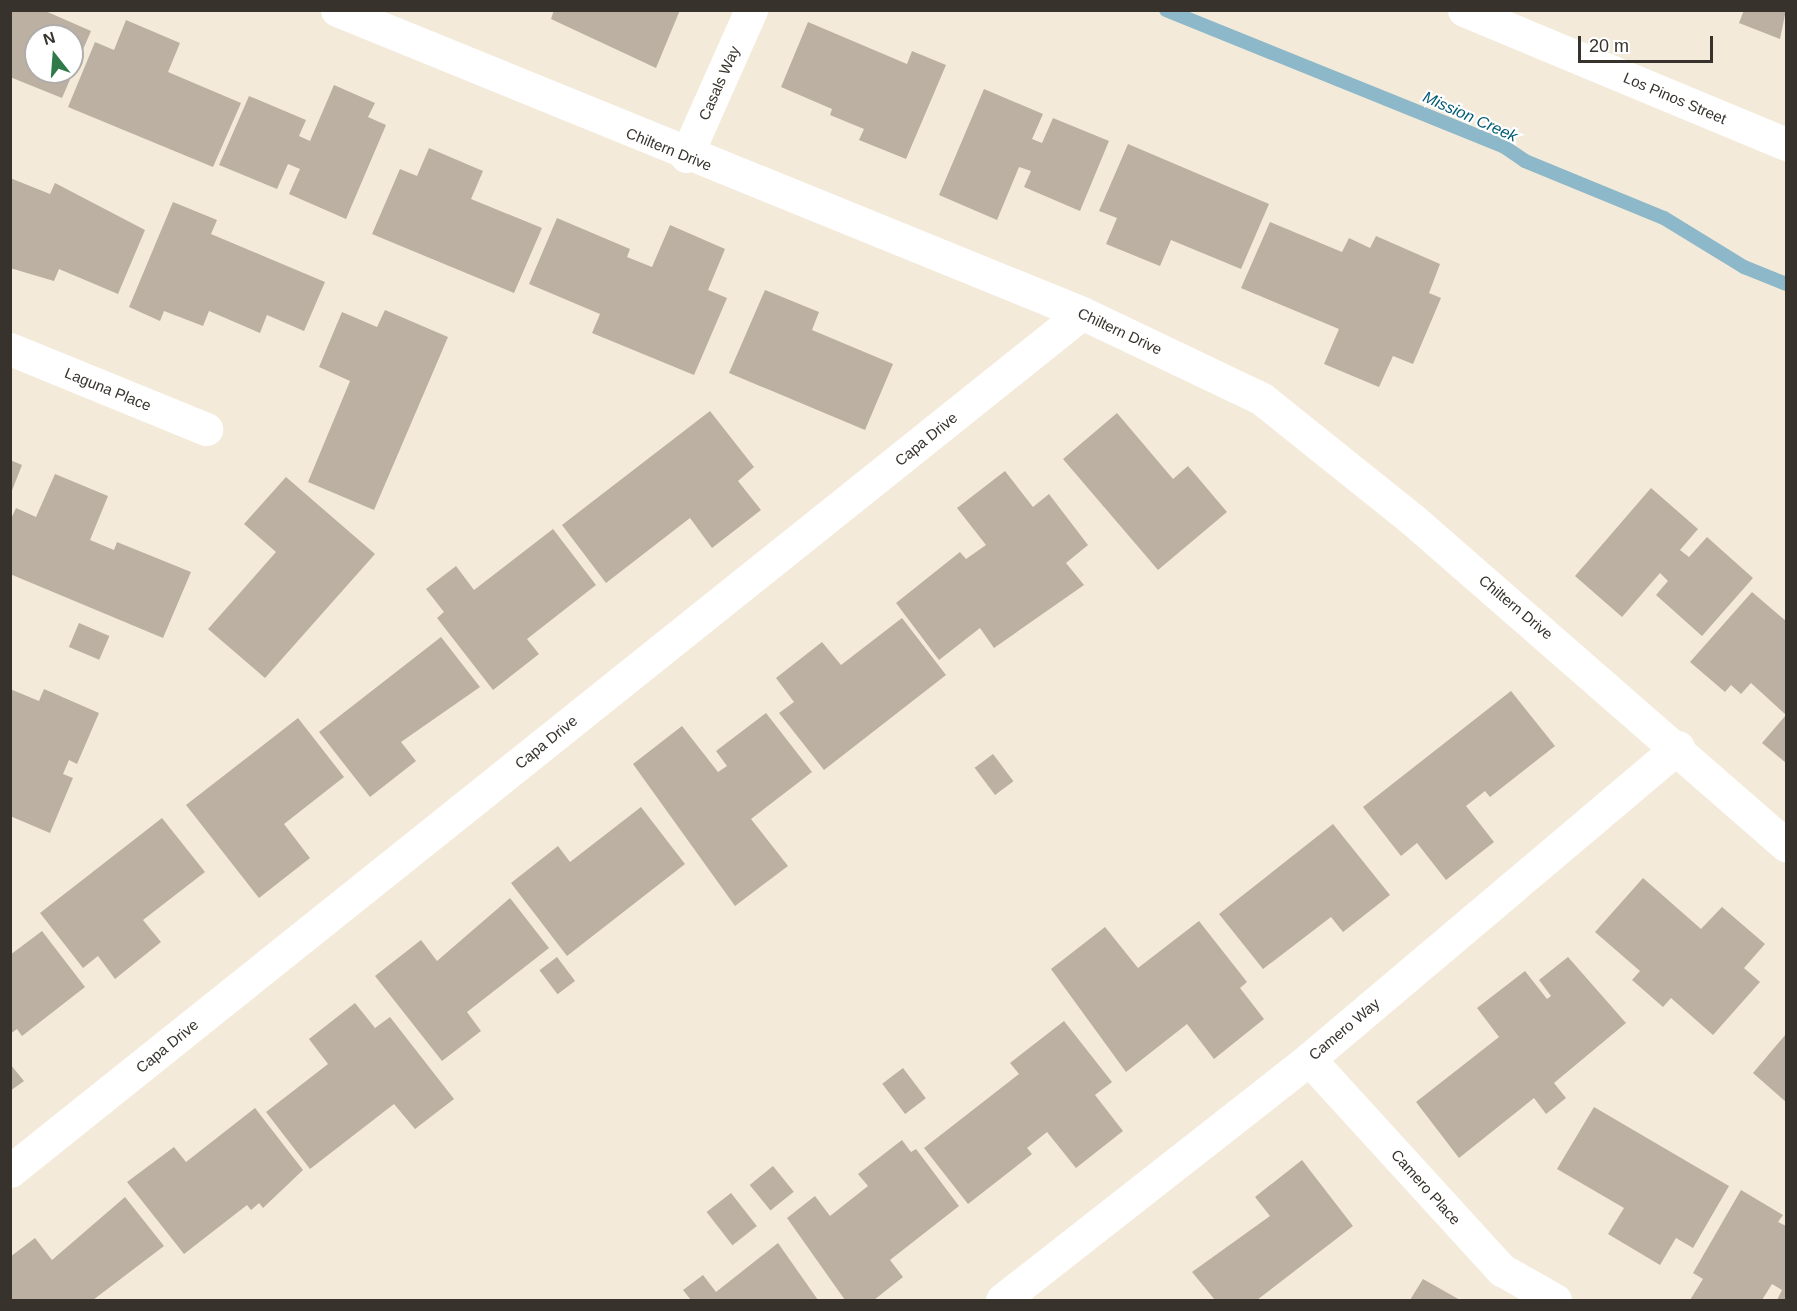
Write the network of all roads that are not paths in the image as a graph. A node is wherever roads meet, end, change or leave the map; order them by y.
1 (337, 10) edge
2 (751, 10) edge
3 (1464, 10) edge
4 (1786, 144) edge
5 (686, 156) junction
6 (1082, 314) junction
7 (10, 349) edge
8 (206, 429) dead end
9 (1678, 747) junction
10 (1786, 845) edge
11 (1309, 1059) junction
12 (10, 1171) edge
13 (1002, 1300) edge
14 (1556, 1300) edge

1 - 5 street, Chiltern Drive
2 - 5 street, Casals Way
3 - 4 street, Los Pinos Street
5 - 6 street, Chiltern Drive
6 - 9 street, Chiltern Drive
6 - 12 street, Capa Drive
7 - 8 street, Laguna Place
9 - 10 street, Chiltern Drive
9 - 11 street, Camero Way
11 - 13 street, Camero Way
11 - 14 street, Camero Place

